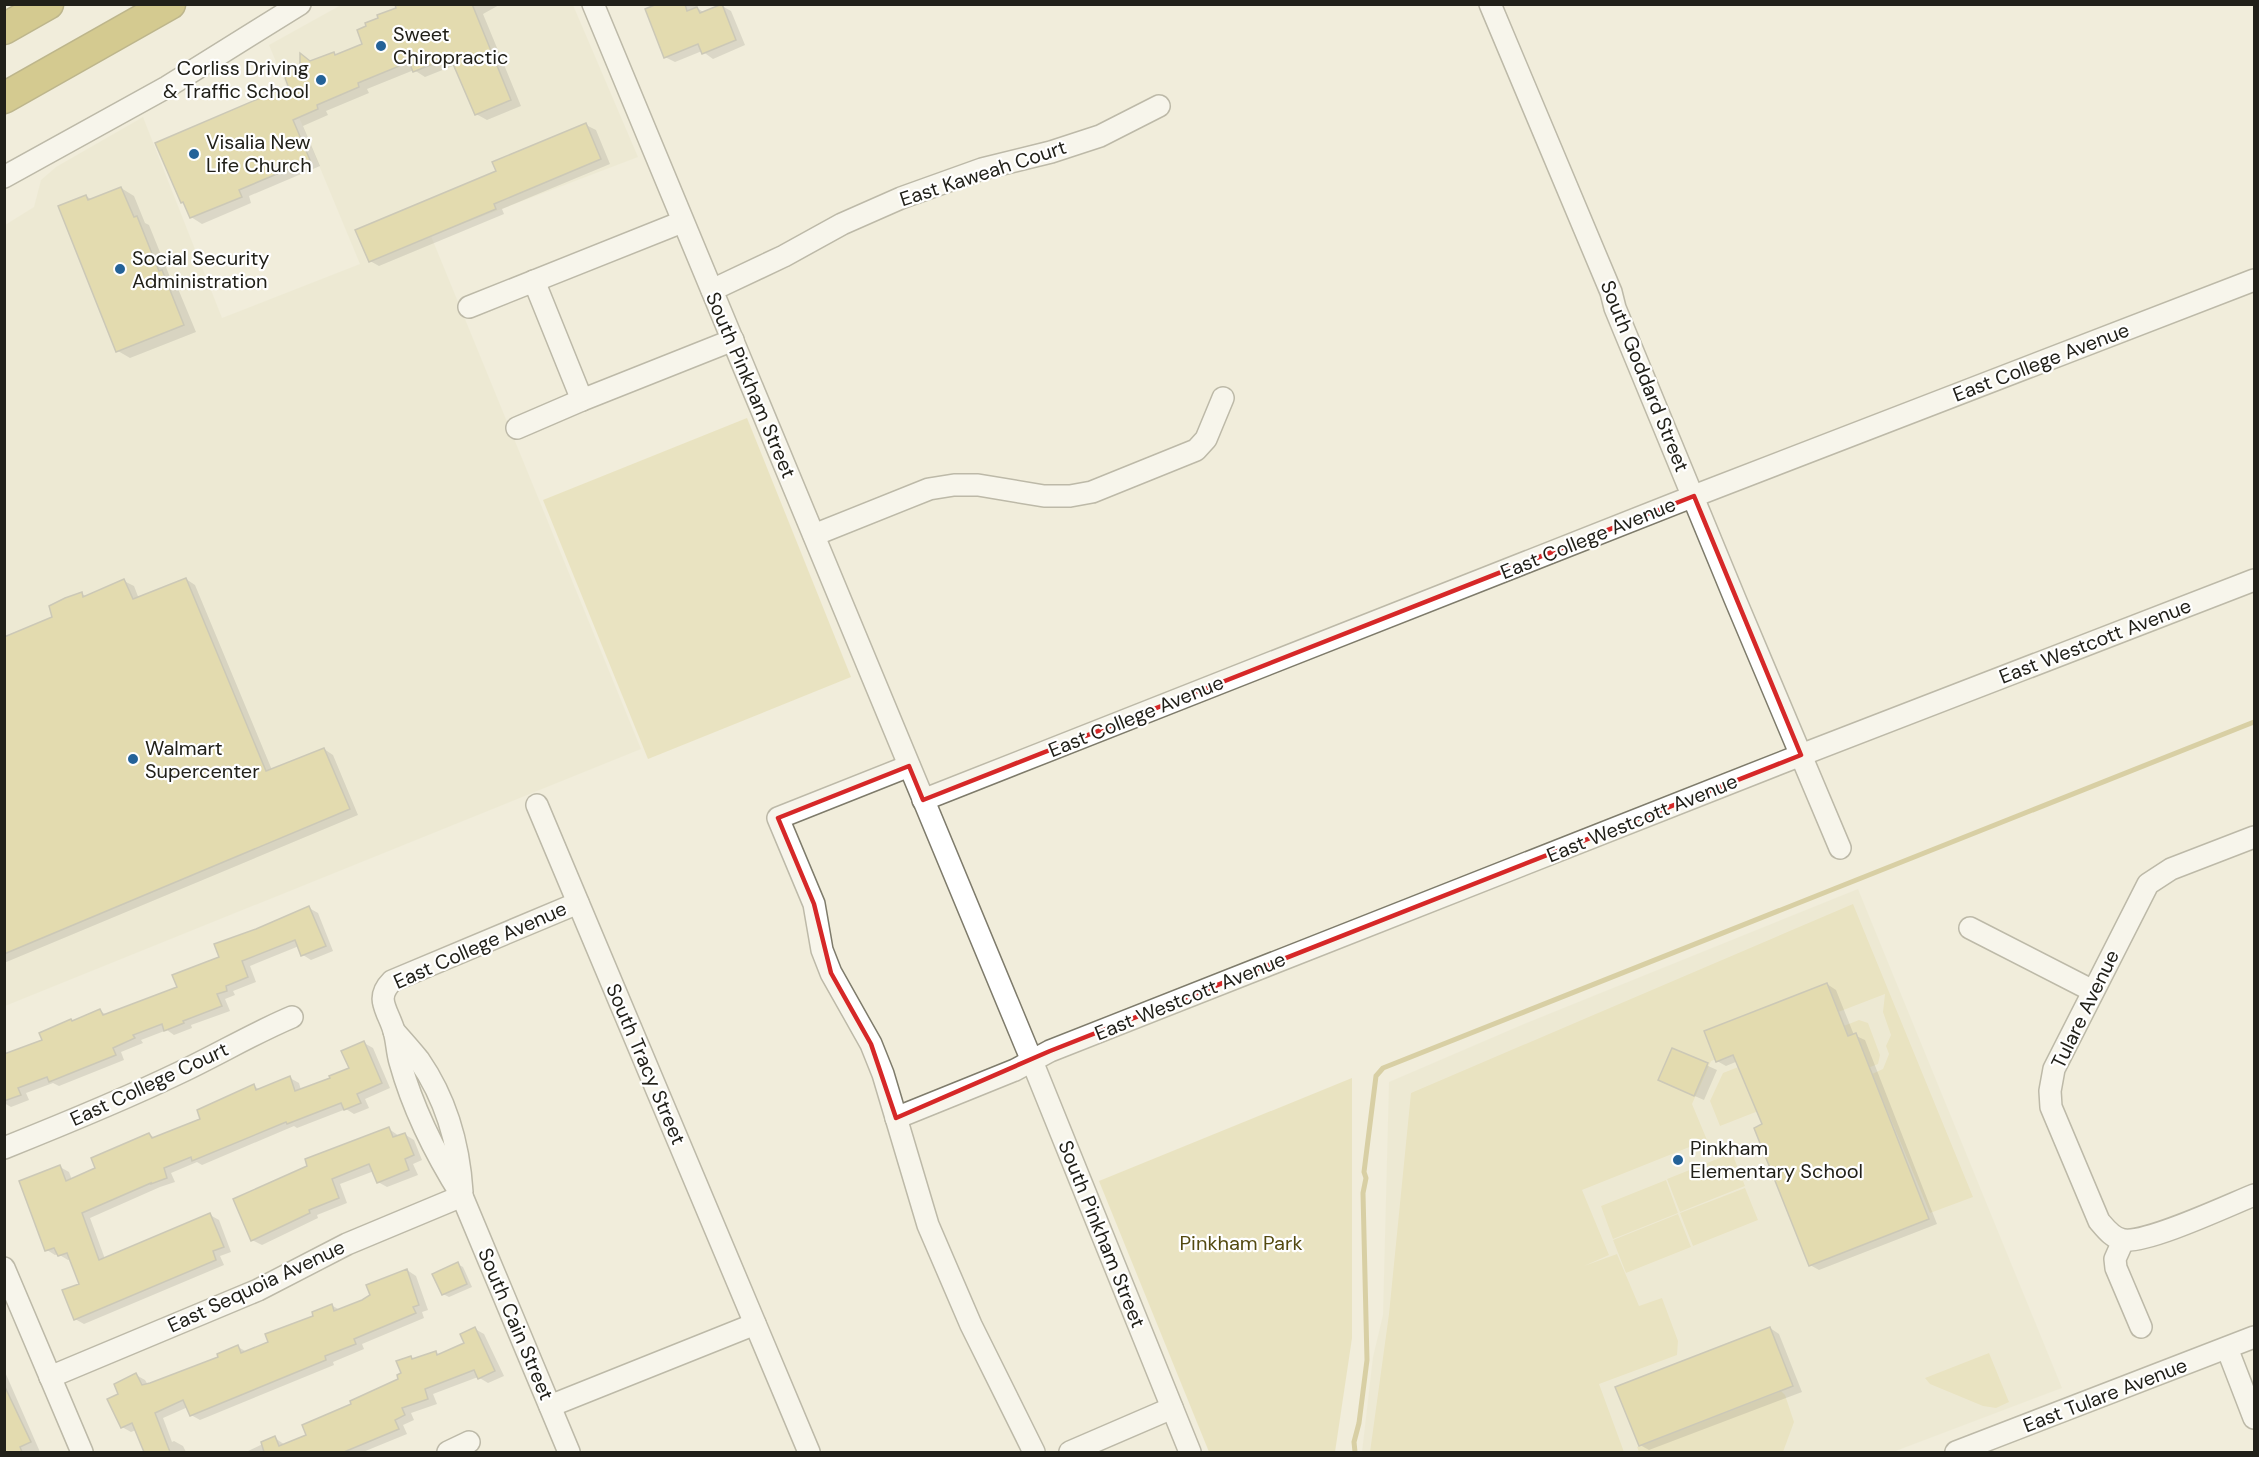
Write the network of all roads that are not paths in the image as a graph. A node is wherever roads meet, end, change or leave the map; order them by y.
1 (48, 4) edge
2 (170, 4) edge
3 (300, 4) edge
4 (593, 4) edge
5 (1490, 4) edge
6 (4, 29) edge
7 (4, 98) edge
8 (1159, 106) dead end
9 (4, 177) edge
10 (682, 222) junction
11 (2254, 280) edge
12 (534, 281) junction
13 (712, 290) junction
14 (469, 306) dead end
15 (732, 340) junction
16 (1223, 398) dead end
17 (582, 400) junction
18 (518, 428) dead end
19 (1694, 496) junction
20 (814, 535) junction
21 (2254, 580) edge
22 (1801, 755) junction
23 (909, 766) junction
24 (924, 800) junction
25 (537, 805) dead end
26 (2254, 837) edge
27 (1840, 848) dead end
28 (578, 903) junction
29 (1970, 928) dead end
30 (384, 989) joint
31 (2093, 991) junction
32 (292, 1017) dead end
33 (1032, 1061) junction
34 (896, 1118) junction
35 (4, 1148) edge
36 (2254, 1195) edge
37 (462, 1196) junction
38 (2123, 1240) junction
39 (4, 1268) edge
40 (755, 1324) junction
41 (2141, 1327) dead end
42 (2254, 1337) edge
43 (2227, 1348) junction
44 (50, 1377) junction
45 (550, 1406) junction
46 (1172, 1408) junction
47 (2254, 1418) edge
48 (469, 1442) dead end
49 (82, 1452) edge
50 (448, 1452) edge
51 (569, 1452) edge
52 (809, 1452) edge
53 (1034, 1452) edge
54 (1070, 1452) edge
55 (1191, 1452) edge
56 (1956, 1452) edge

1 - 6 highway
2 - 7 highway
3 - 9 street
4 - 10 street, South Pinkham Street
5 - 19 street, South Goddard Street
8 - 13 street, East Kaweah Court
10 - 12 street
10 - 13 street, South Pinkham Street
11 - 19 street, East College Avenue
12 - 14 street
12 - 17 street
13 - 15 street, South Pinkham Street
15 - 17 street
15 - 20 street, South Pinkham Street
16 - 20 street
17 - 18 street
19 - 22 street, South Goddard Street
19 - 24 street, East College Avenue
20 - 23 street, South Pinkham Street
21 - 22 street, East Westcott Avenue
22 - 27 street, South Goddard Street
22 - 33 street, East Westcott Avenue
23 - 24 street, South Pinkham Street
23 - 34 street
24 - 33 street, South Pinkham Street
25 - 28 street, South Tracy Street
26 - 31 street, Tulare Avenue
28 - 30 street, East College Avenue
28 - 40 street, South Tracy Street
29 - 31 street
30 - 37 street, South Cain Street
31 - 38 street, Tulare Avenue
32 - 35 street, East College Court
33 - 34 street
33 - 46 street, South Pinkham Street
34 - 53 street
36 - 38 street
37 - 44 street, East Sequoia Avenue
37 - 45 street, South Cain Street
38 - 41 street
39 - 44 street
40 - 45 street
40 - 52 street, South Tracy Street
42 - 43 street, East Tulare Avenue
43 - 47 street
43 - 56 street, East Tulare Avenue
44 - 49 street
45 - 51 street, South Cain Street
46 - 54 street
46 - 55 street, South Pinkham Street
48 - 50 street

